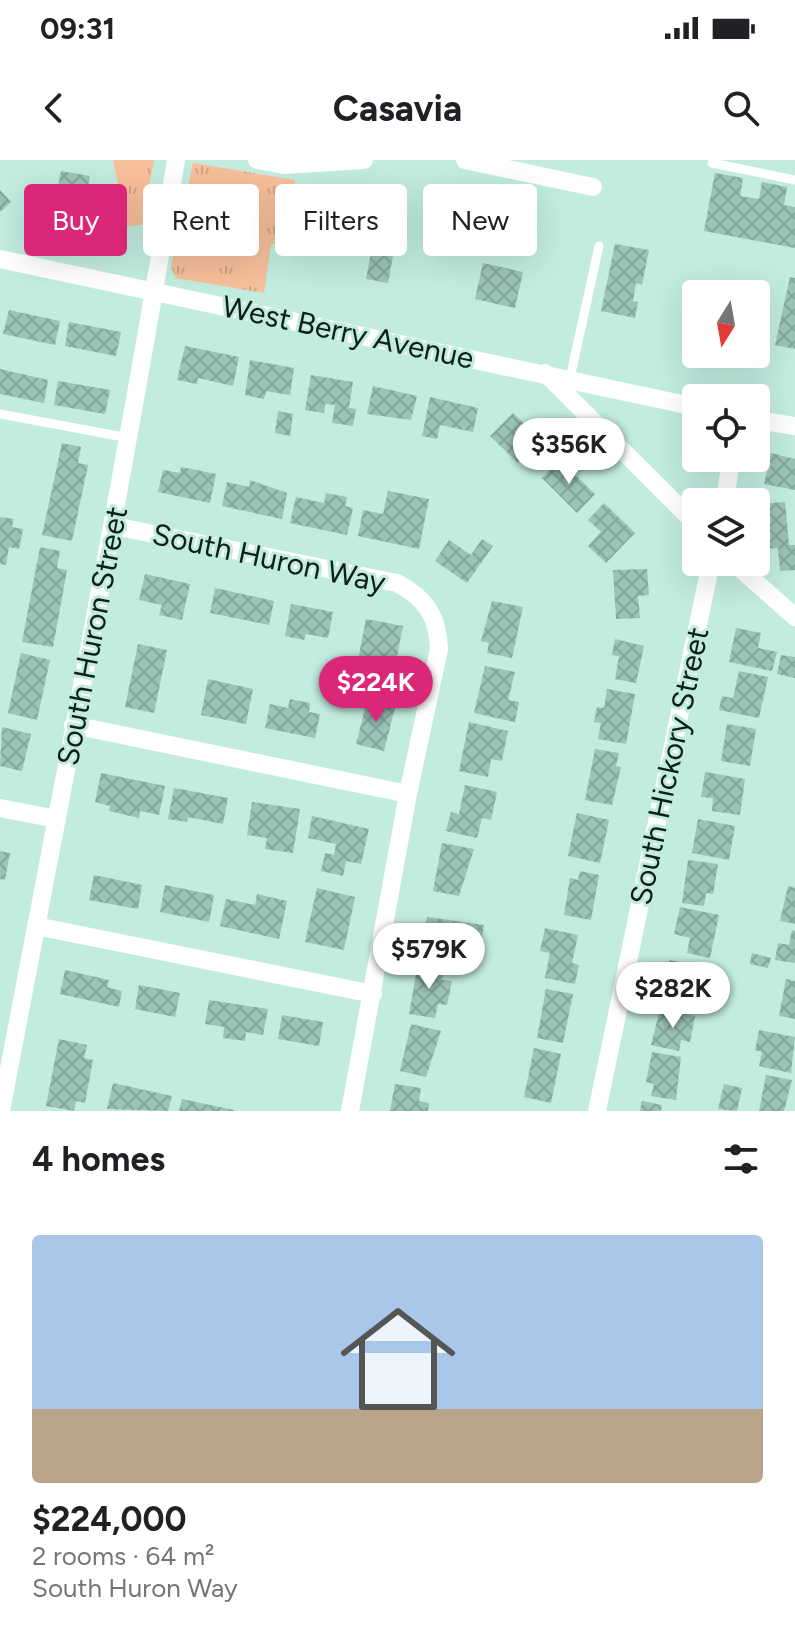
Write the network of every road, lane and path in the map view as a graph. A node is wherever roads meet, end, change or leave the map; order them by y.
1 (176, 160) edge
2 (257, 160) edge
3 (364, 160) edge
4 (465, 160) edge
5 (712, 163) dead end
6 (795, 180) edge
7 (593, 187) dead end
8 (599, 246) dead end
9 (0, 259) edge
10 (155, 292) junction
11 (568, 387) junction
12 (682, 405) edge
13 (0, 414) edge
14 (770, 422) edge
15 (795, 426) edge
16 (129, 438) junction
17 (682, 509) edge
18 (114, 526) junction
19 (708, 576) edge
20 (749, 576) edge
21 (795, 617) edge
22 (73, 725) junction
23 (408, 794) junction
24 (0, 808) edge
25 (57, 819) junction
26 (36, 926) junction
27 (373, 994) junction
28 (1, 1111) edge
29 (350, 1111) edge
30 (597, 1111) edge

1 - 10 street, South Huron Street
2 - 3 street
4 - 7 street
5 - 6 lane
8 - 11 lane
9 - 10 street, West Berry Avenue
10 - 11 street, West Berry Avenue
10 - 16 street, South Huron Street
11 - 12 street
11 - 17 street
13 - 16 lane
14 - 15 street
16 - 18 street, South Huron Street
18 - 22 street, South Huron Street
18 - 23 street, South Huron Way
19 - 30 street, South Hickory Street
20 - 21 street
22 - 23 street
22 - 25 street, South Huron Street
23 - 27 street, South Huron Way
24 - 25 street
25 - 26 street, South Huron Street
26 - 27 street
26 - 28 street, South Huron Street
27 - 29 street, South Huron Way

